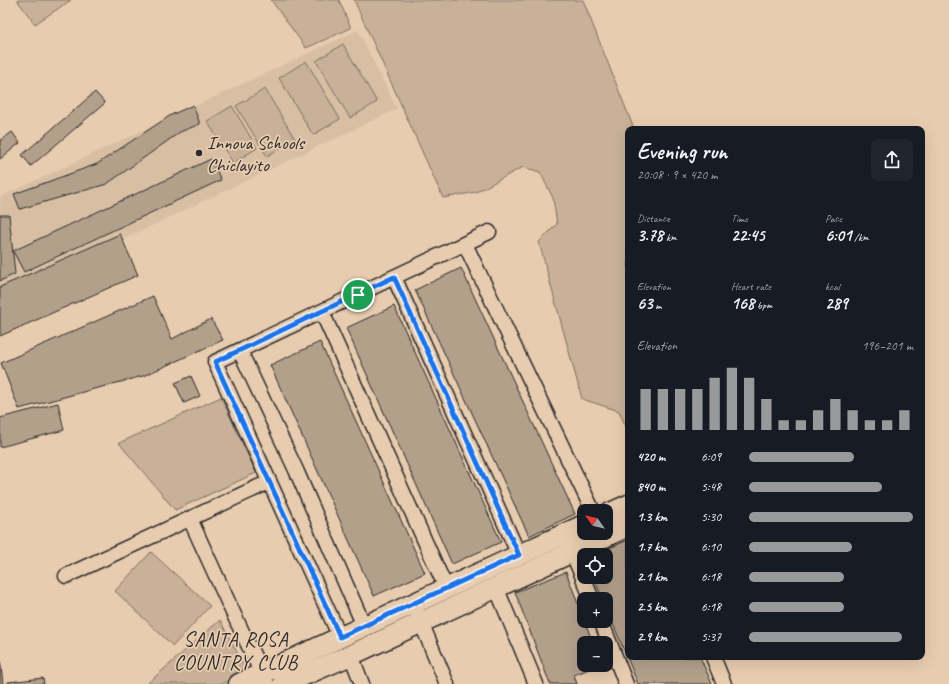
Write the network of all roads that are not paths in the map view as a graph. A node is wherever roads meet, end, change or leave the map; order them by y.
1 (489, 232) dead end
2 (465, 244) junction
3 (394, 277) junction
4 (322, 312) junction
5 (240, 351) junction
6 (269, 482) junction
7 (590, 504) edge
8 (625, 506) edge
9 (613, 512) edge
10 (190, 519) junction
11 (625, 527) edge
12 (577, 534) edge
13 (569, 543) junction
14 (519, 555) junction
15 (66, 576) dead end
16 (496, 587) junction
17 (446, 588) junction
18 (589, 592) edge
19 (413, 604) junction
20 (421, 622) junction
21 (364, 626) junction
22 (604, 628) edge
23 (340, 637) junction
24 (351, 655) junction
25 (714, 660) edge
26 (265, 679) edge
27 (239, 684) edge
28 (283, 684) edge
29 (362, 684) edge
30 (447, 684) edge
31 (536, 684) edge
32 (626, 684) edge
33 (724, 684) edge

1 - 2 street
2 - 3 street
2 - 7 street
3 - 4 street
3 - 14 street
4 - 5 street
4 - 17 street
5 - 6 street
5 - 21 street
6 - 10 street
6 - 23 street
8 - 9 street
10 - 15 street
10 - 26 street
11 - 13 street
12 - 13 street
13 - 14 street
13 - 16 street
13 - 18 street
14 - 17 street
16 - 20 street
16 - 31 street
17 - 19 street
19 - 20 street
19 - 21 street
20 - 24 street
20 - 30 street
21 - 23 street
22 - 32 street
23 - 26 street
24 - 28 street
24 - 29 street
25 - 33 street
26 - 27 street

